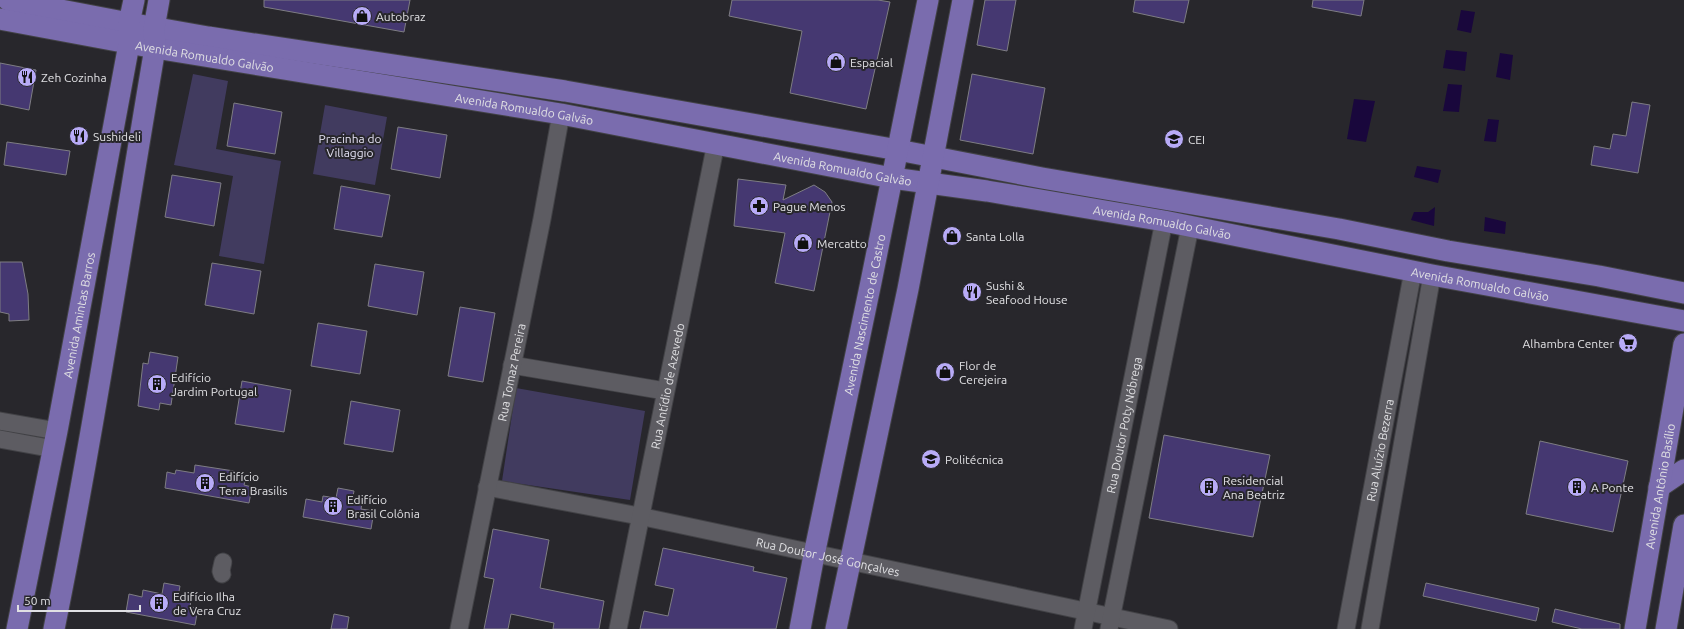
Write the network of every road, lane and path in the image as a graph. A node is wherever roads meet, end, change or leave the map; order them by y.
1 (8, 0) edge
2 (134, 0) edge
3 (160, 0) edge
4 (928, 0) edge
5 (961, 3) edge
6 (0, 19) edge
7 (154, 28) junction
8 (129, 34) junction
9 (155, 48) junction
10 (561, 114) junction
11 (716, 143) junction
12 (898, 150) junction
13 (934, 157) junction
14 (892, 178) junction
15 (929, 183) junction
16 (1164, 221) junction
17 (1190, 227) junction
18 (1423, 273) junction
19 (1684, 293) edge
20 (1684, 321) edge
21 (1684, 344) edge
22 (512, 365) junction
23 (665, 391) junction
24 (0, 420) edge
25 (0, 438) edge
26 (55, 440) junction
27 (1684, 470) edge
28 (487, 487) junction
29 (1659, 487) junction
30 (639, 516) junction
31 (1684, 525) edge
32 (814, 555) junction
33 (850, 562) junction
34 (1086, 612) junction
35 (1110, 623) edge
36 (17, 629) edge
37 (54, 629) edge
38 (459, 629) edge
39 (618, 629) edge
40 (800, 629) edge
41 (836, 629) edge
42 (1083, 629) edge
43 (1169, 629) edge
44 (1346, 629) edge
45 (1370, 629) edge
46 (1635, 629) edge
47 (1666, 629) edge

1 - 8 main road, Avenida Romualdo Galvão
2 - 8 main road, Avenida Amintas Barros
3 - 7 main road
4 - 12 main road, Avenida Nascimento de Castro
5 - 13 main road
6 - 8 main road, Avenida Romualdo Galvão
7 - 8 main road, Avenida Romualdo Galvão
7 - 9 main road
7 - 12 main road, Avenida Romualdo Galvão
8 - 9 main road, Avenida Romualdo Galvão
8 - 26 main road, Avenida Amintas Barros
9 - 10 main road, Avenida Romualdo Galvão
9 - 37 main road
10 - 11 main road, Avenida Romualdo Galvão
10 - 22 street, Rua Tomaz Pereira
11 - 14 main road, Avenida Romualdo Galvão
11 - 23 street, Rua Antídio de Azevedo
12 - 13 main road, Avenida Romualdo Galvão
12 - 14 main road, Avenida Nascimento de Castro
13 - 15 main road
13 - 19 main road, Avenida Romualdo Galvão
14 - 15 main road, Avenida Romualdo Galvão
14 - 32 main road, Avenida Nascimento de Castro
15 - 16 main road, Avenida Romualdo Galvão
15 - 33 main road
16 - 17 main road, Avenida Romualdo Galvão
16 - 34 street, Rua Doutor Poty Nóbrega
17 - 18 main road, Avenida Romualdo Galvão
17 - 35 street
18 - 20 main road, Avenida Romualdo Galvão
18 - 44 street, Rua Aluízio Bezerra
18 - 45 street, Rua Aluízio Bezerra
21 - 29 main road, Avenida Antônio Basílio
22 - 23 street
22 - 28 street, Rua Tomaz Pereira
23 - 30 street, Rua Antídio de Azevedo
24 - 26 street
25 - 26 street
26 - 36 main road, Avenida Amintas Barros
27 - 29 main road
28 - 30 street, Rua Doutor José Gonçalves
28 - 38 street, Rua Tomaz Pereira
29 - 46 main road, Avenida Antônio Basílio
30 - 32 street, Rua Doutor José Gonçalves
30 - 39 street, Rua Antídio de Azevedo
31 - 47 main road
32 - 33 street, Rua Doutor José Gonçalves
32 - 40 main road, Avenida Nascimento de Castro
33 - 34 street, Rua Doutor José Gonçalves
33 - 41 main road
34 - 35 street, Rua Doutor José Gonçalves
34 - 42 street, Rua Doutor Poty Nóbrega
35 - 43 street, Rua Doutor José Gonçalves

